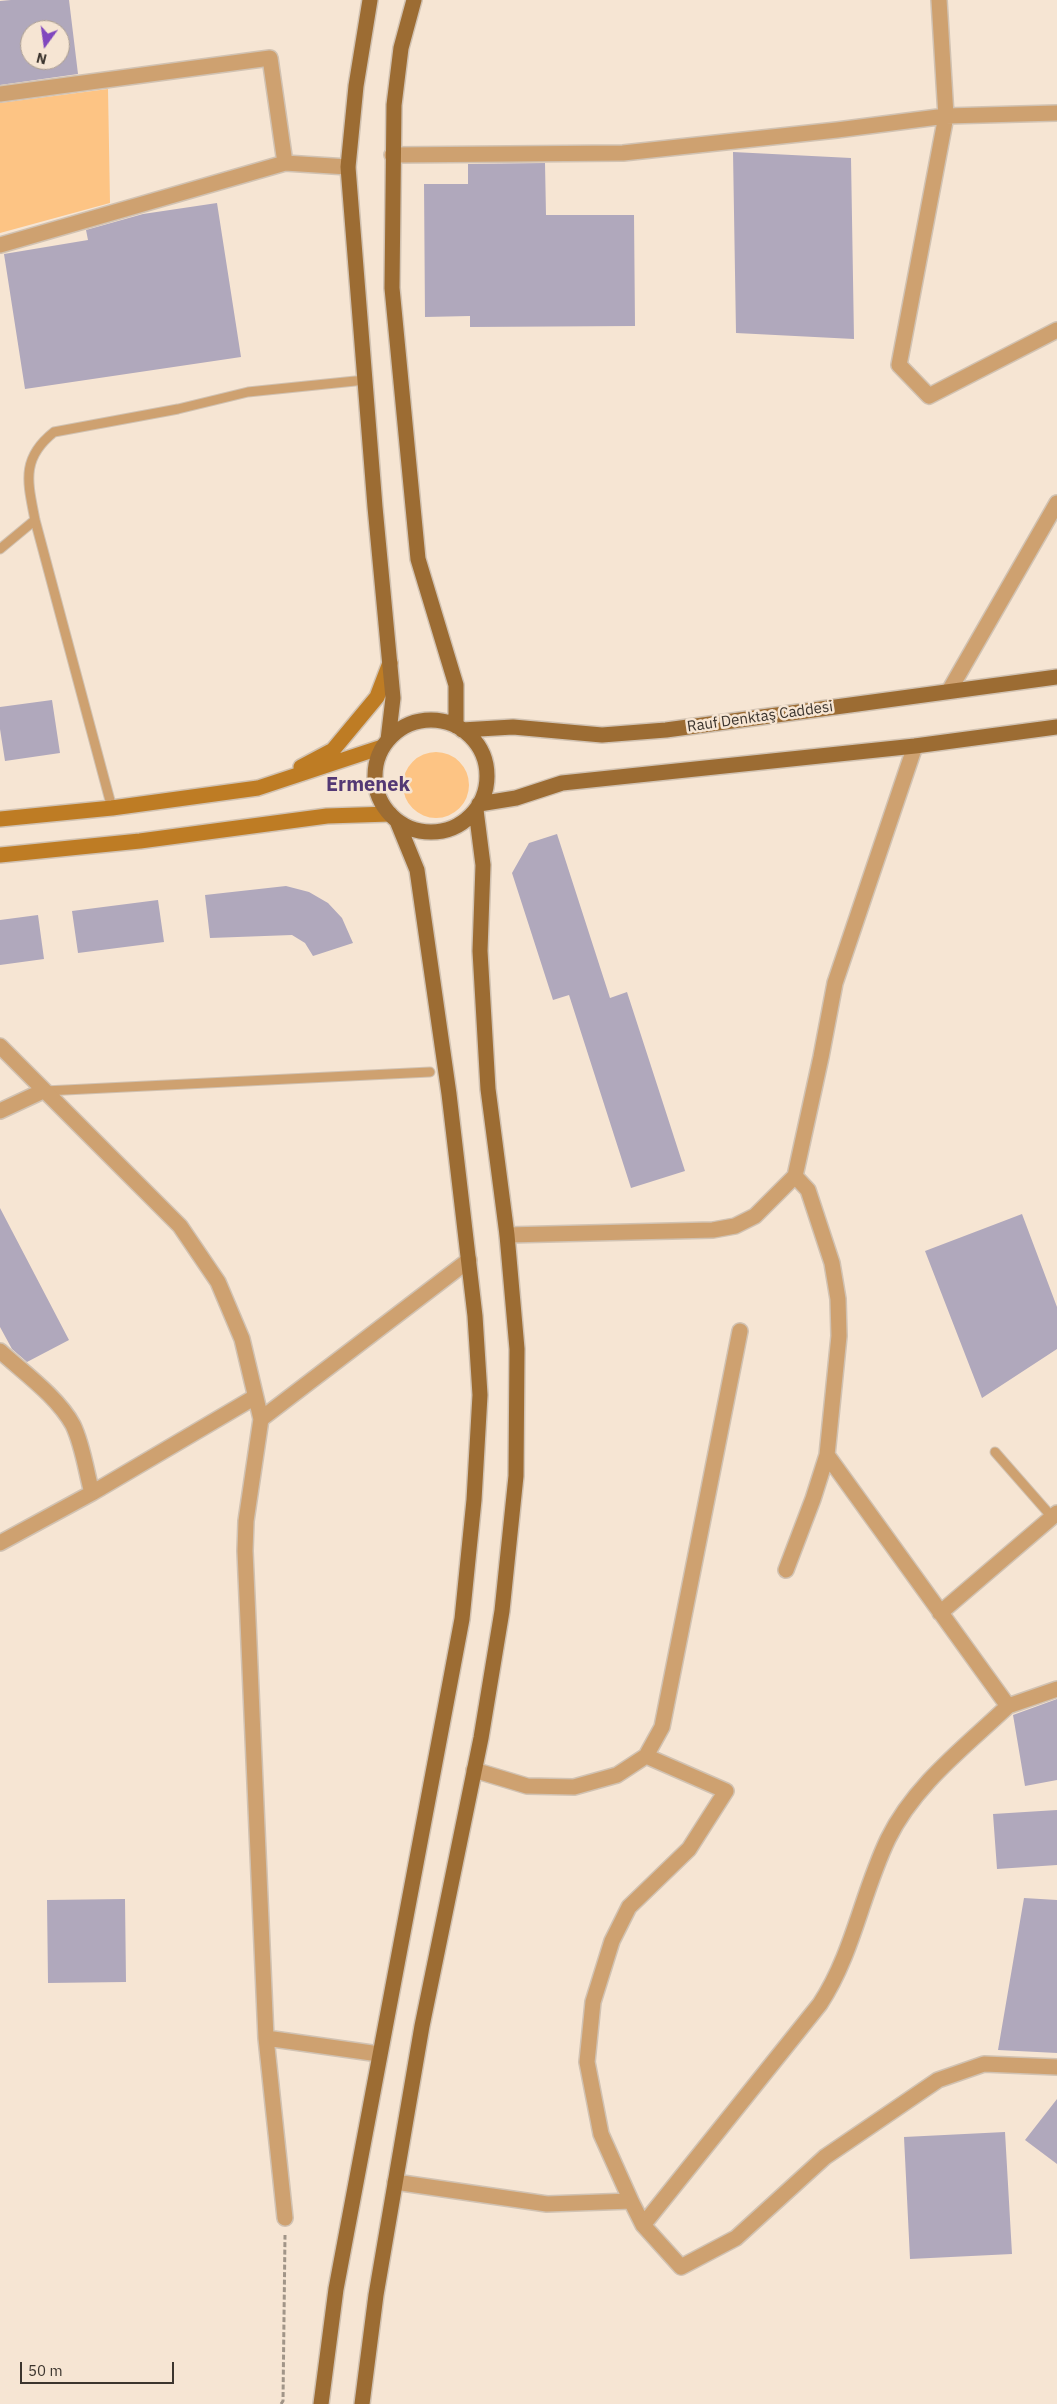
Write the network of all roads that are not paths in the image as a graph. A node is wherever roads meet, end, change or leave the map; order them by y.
1 (370, 0) edge
2 (414, 0) edge
3 (939, 0) edge
4 (0, 94) edge
5 (1057, 113) edge
6 (946, 116) junction
7 (392, 155) junction
8 (286, 163) junction
9 (348, 167) junction
10 (0, 245) edge
11 (1057, 330) edge
12 (365, 380) junction
13 (1057, 503) edge
14 (36, 520) junction
15 (0, 549) edge
16 (390, 664) junction
17 (1057, 677) edge
18 (949, 692) junction
19 (1057, 727) edge
20 (459, 728) junction
21 (385, 743) junction
22 (915, 746) junction
23 (258, 788) junction
24 (478, 807) junction
25 (112, 808) junction
26 (393, 818) junction
27 (0, 819) edge
28 (0, 855) edge
29 (0, 1046) edge
30 (430, 1072) dead end
31 (44, 1091) junction
32 (0, 1111) edge
33 (795, 1176) junction
34 (507, 1235) junction
35 (469, 1260) junction
36 (740, 1331) dead end
37 (0, 1351) edge
38 (255, 1397) junction
39 (261, 1418) junction
40 (995, 1452) dead end
41 (827, 1455) junction
42 (92, 1492) junction
43 (1055, 1515) edge
44 (0, 1543) edge
45 (786, 1570) dead end
46 (940, 1613) junction
47 (1057, 1689) edge
48 (1008, 1706) junction
49 (646, 1756) junction
50 (474, 1770) junction
51 (266, 2038) junction
52 (380, 2054) junction
53 (1057, 2067) edge
54 (395, 2182) junction
55 (631, 2201) junction
56 (285, 2218) road end
57 (643, 2225) junction
58 (321, 2404) edge
59 (362, 2404) edge

1 - 9 main road
2 - 7 main road
3 - 6 street
4 - 8 street
5 - 6 street
6 - 7 street
6 - 11 street
7 - 20 main road
8 - 9 street
8 - 10 street
9 - 12 main road
12 - 14 lane
12 - 16 main road
13 - 18 street
14 - 15 lane
14 - 25 lane
16 - 21 main road
16 - 23 street
17 - 18 main road, Rauf Denktaş Caddesi
18 - 20 main road, Rauf Denktaş Caddesi
19 - 22 main road
20 - 21 main road
20 - 24 main road
21 - 23 street
21 - 26 main road
22 - 24 main road
22 - 33 street
23 - 25 street
24 - 26 main road
24 - 34 main road
25 - 27 street
26 - 28 street
26 - 35 main road
29 - 31 street
30 - 31 lane
31 - 32 street
31 - 38 street
33 - 34 street
33 - 41 street
34 - 50 main road
35 - 39 street
35 - 52 main road
36 - 49 street
37 - 42 street
38 - 39 street
38 - 42 street
39 - 51 street
40 - 43 lane
41 - 45 street
41 - 46 street
42 - 44 street
43 - 46 street
46 - 48 street
47 - 48 street
48 - 57 street
49 - 50 street
49 - 55 street
50 - 54 main road
51 - 52 street
51 - 56 street
52 - 58 main road
53 - 57 street
54 - 55 street
54 - 59 main road
55 - 57 street

